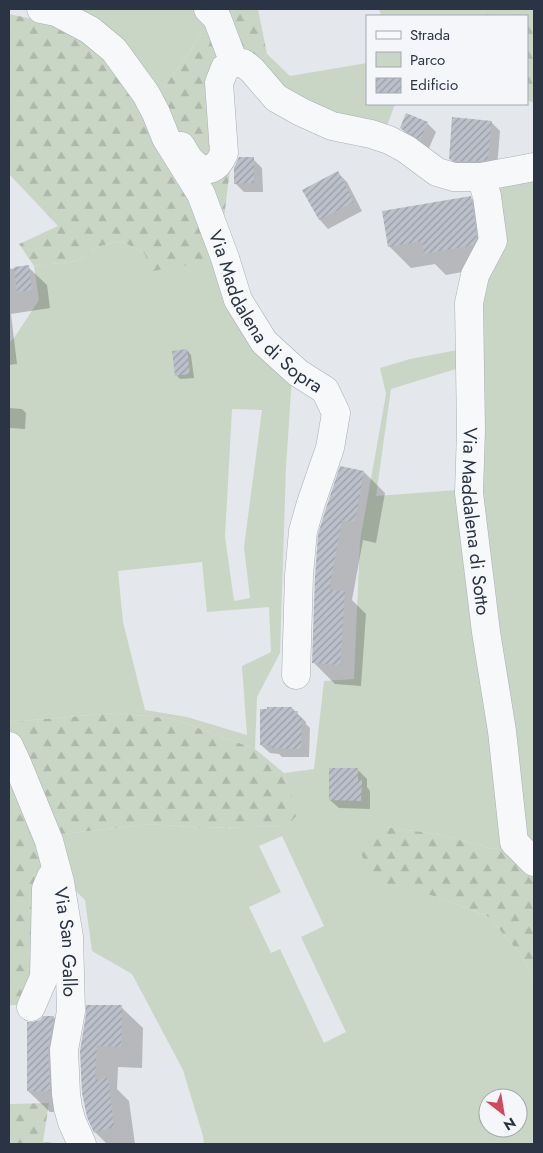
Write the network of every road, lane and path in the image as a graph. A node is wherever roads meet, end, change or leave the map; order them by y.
1 (41, 9) edge
2 (208, 9) edge
3 (234, 63) junction
4 (156, 113) junction
5 (220, 163) junction
6 (534, 167) edge
7 (482, 176) junction
8 (205, 205) junction
9 (296, 675) dead end
10 (9, 746) edge
11 (534, 862) edge
12 (58, 873) junction
13 (86, 995) dead end
14 (31, 1007) dead end
15 (82, 1144) edge

1 - 4 street, Via Maddalena di Sopra
2 - 3 street
3 - 5 street, Via Maddalena di Sopra
3 - 7 street
4 - 5 street, Via Maddalena di Sopra
4 - 8 street, Via Maddalena di Sopra
5 - 8 street, Via Maddalena di Sopra
6 - 7 street
7 - 11 street, Via Maddalena di Sotto
8 - 9 street, Via Maddalena di Sopra
10 - 12 street, Via San Gallo
12 - 13 street
12 - 14 street
12 - 15 street, Via San Gallo

